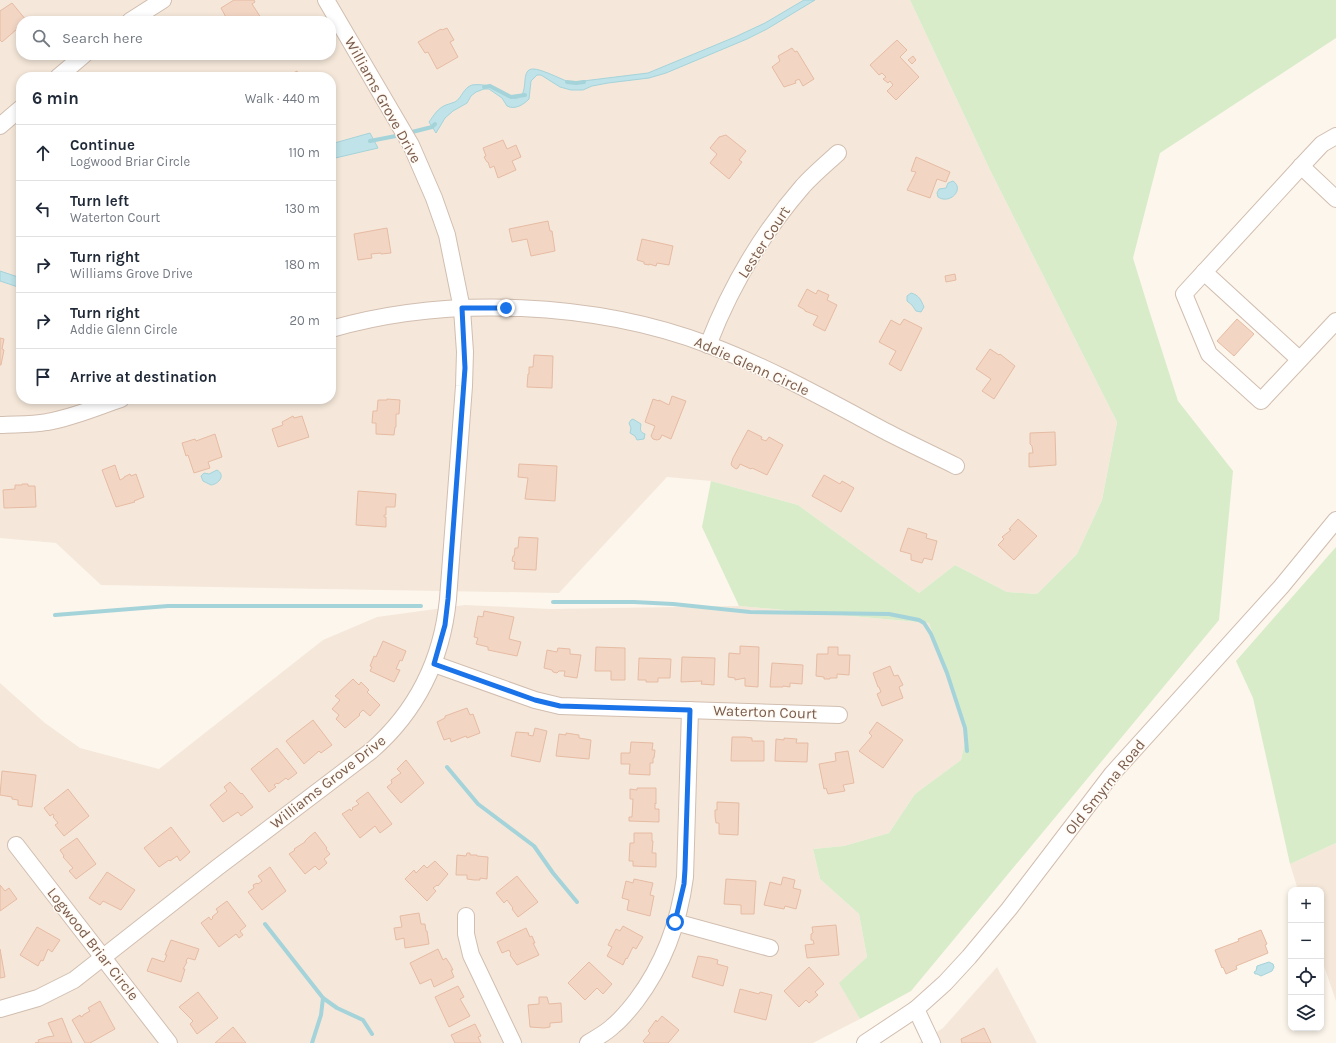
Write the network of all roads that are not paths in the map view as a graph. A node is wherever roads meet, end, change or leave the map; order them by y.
1 (163, 0) edge
2 (326, 0) edge
3 (138, 16) edge
4 (335, 16) edge
5 (336, 17) edge
6 (78, 60) edge
7 (64, 72) edge
8 (16, 112) edge
9 (0, 126) edge
10 (1336, 136) edge
11 (838, 152) dead end
12 (1301, 166) junction
13 (1336, 199) edge
14 (1204, 272) junction
15 (462, 308) junction
16 (1336, 320) edge
17 (336, 328) edge
18 (708, 345) junction
19 (1299, 359) junction
20 (106, 404) edge
21 (0, 424) edge
22 (956, 466) dead end
23 (1336, 520) edge
24 (434, 664) junction
25 (690, 710) junction
26 (839, 715) dead end
27 (16, 845) dead end
28 (466, 916) dead end
29 (675, 922) junction
30 (770, 948) dead end
31 (104, 957) junction
32 (0, 1009) edge
33 (916, 1009) junction
34 (169, 1043) edge
35 (513, 1043) edge
36 (588, 1043) edge
37 (865, 1043) edge
38 (932, 1043) edge

1 - 3 street
2 - 4 street, Williams Grove Drive
5 - 15 street, Williams Grove Drive
6 - 7 street
8 - 9 street
10 - 12 street
11 - 18 street, Lester Court
12 - 13 street
12 - 14 street
14 - 19 street
14 - 19 street
15 - 17 street, Addie Glenn Circle
15 - 18 street, Addie Glenn Circle
15 - 24 street, Williams Grove Drive
16 - 19 street
18 - 22 street, Addie Glenn Circle
20 - 21 street
23 - 33 street, Old Smyrna Road
24 - 25 street, Waterton Court
24 - 31 street, Williams Grove Drive
25 - 26 street, Waterton Court
25 - 29 street
27 - 31 street, Logwood Briar Circle
28 - 35 street
29 - 30 street
29 - 36 street
31 - 32 street, Williams Grove Drive
31 - 34 street, Logwood Briar Circle
33 - 37 street, Old Smyrna Road
33 - 38 street

